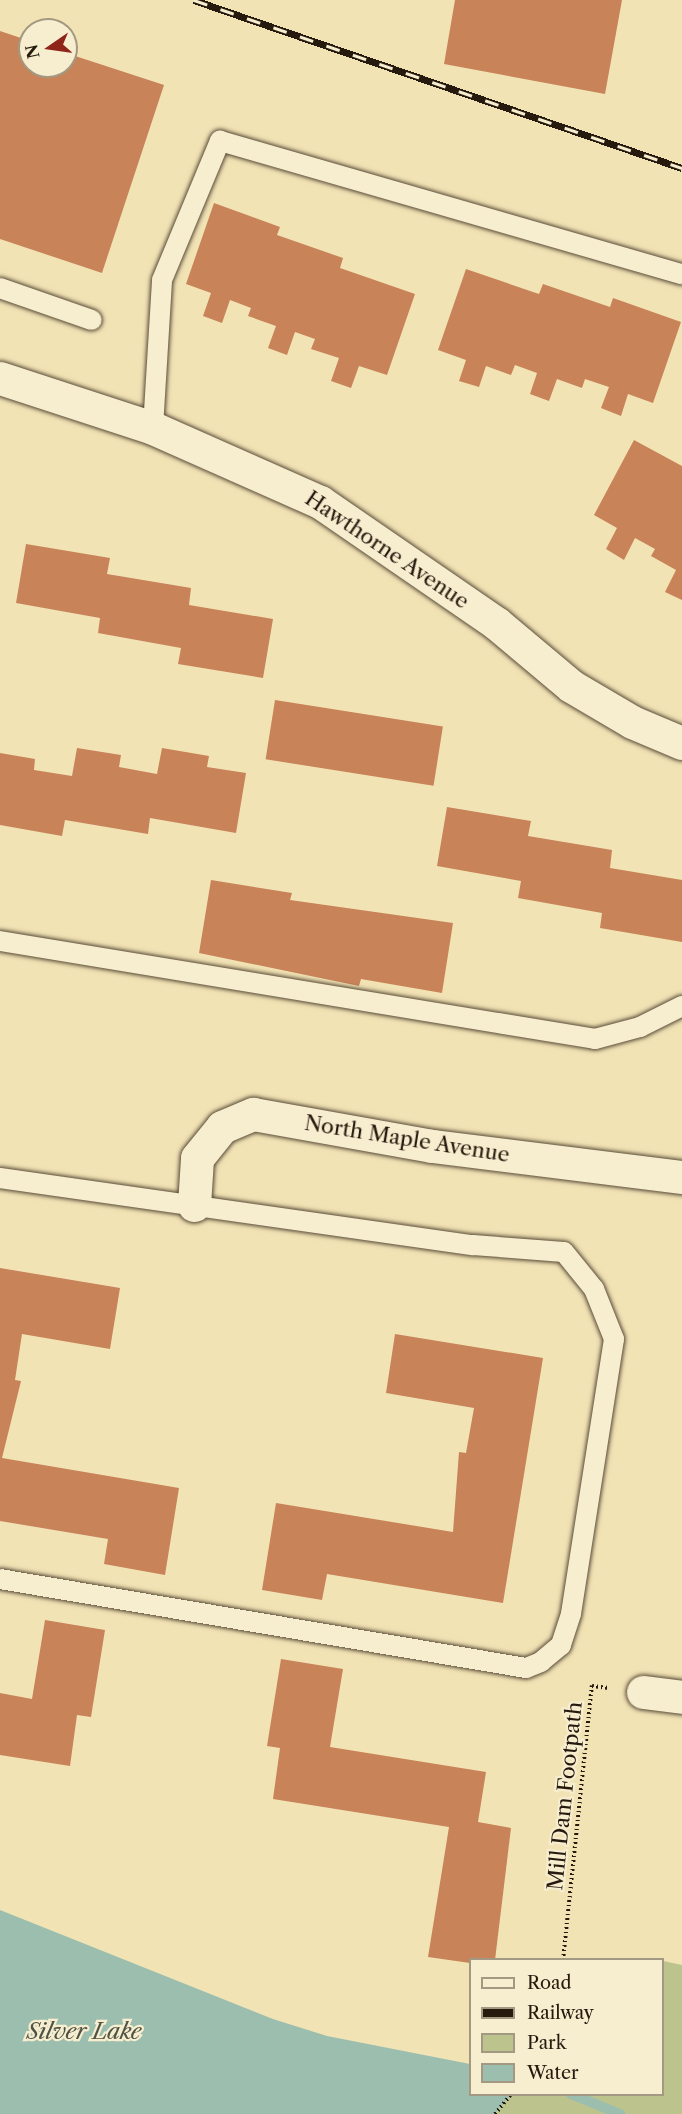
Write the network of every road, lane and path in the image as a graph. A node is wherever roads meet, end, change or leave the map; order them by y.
1 (682, 274) edge
2 (1, 292) edge
3 (92, 320) dead end
4 (0, 378) edge
5 (153, 428) junction
6 (682, 743) edge
7 (0, 941) edge
8 (682, 1006) edge
9 (682, 1177) edge
10 (0, 1178) edge
11 (194, 1205) junction
12 (0, 1579) edge
13 (643, 1692) joint
14 (682, 1697) edge
15 (563, 1958) edge
16 (509, 2096) edge
17 (495, 2114) edge

1 - 5 lane
2 - 3 lane
4 - 5 street, Hawthorne Avenue
5 - 6 street, Hawthorne Avenue
7 - 8 lane
9 - 11 street, North Maple Avenue
10 - 11 lane
11 - 12 lane
13 - 14 street
13 - 15 path, Mill Dam Footpath
16 - 17 path

